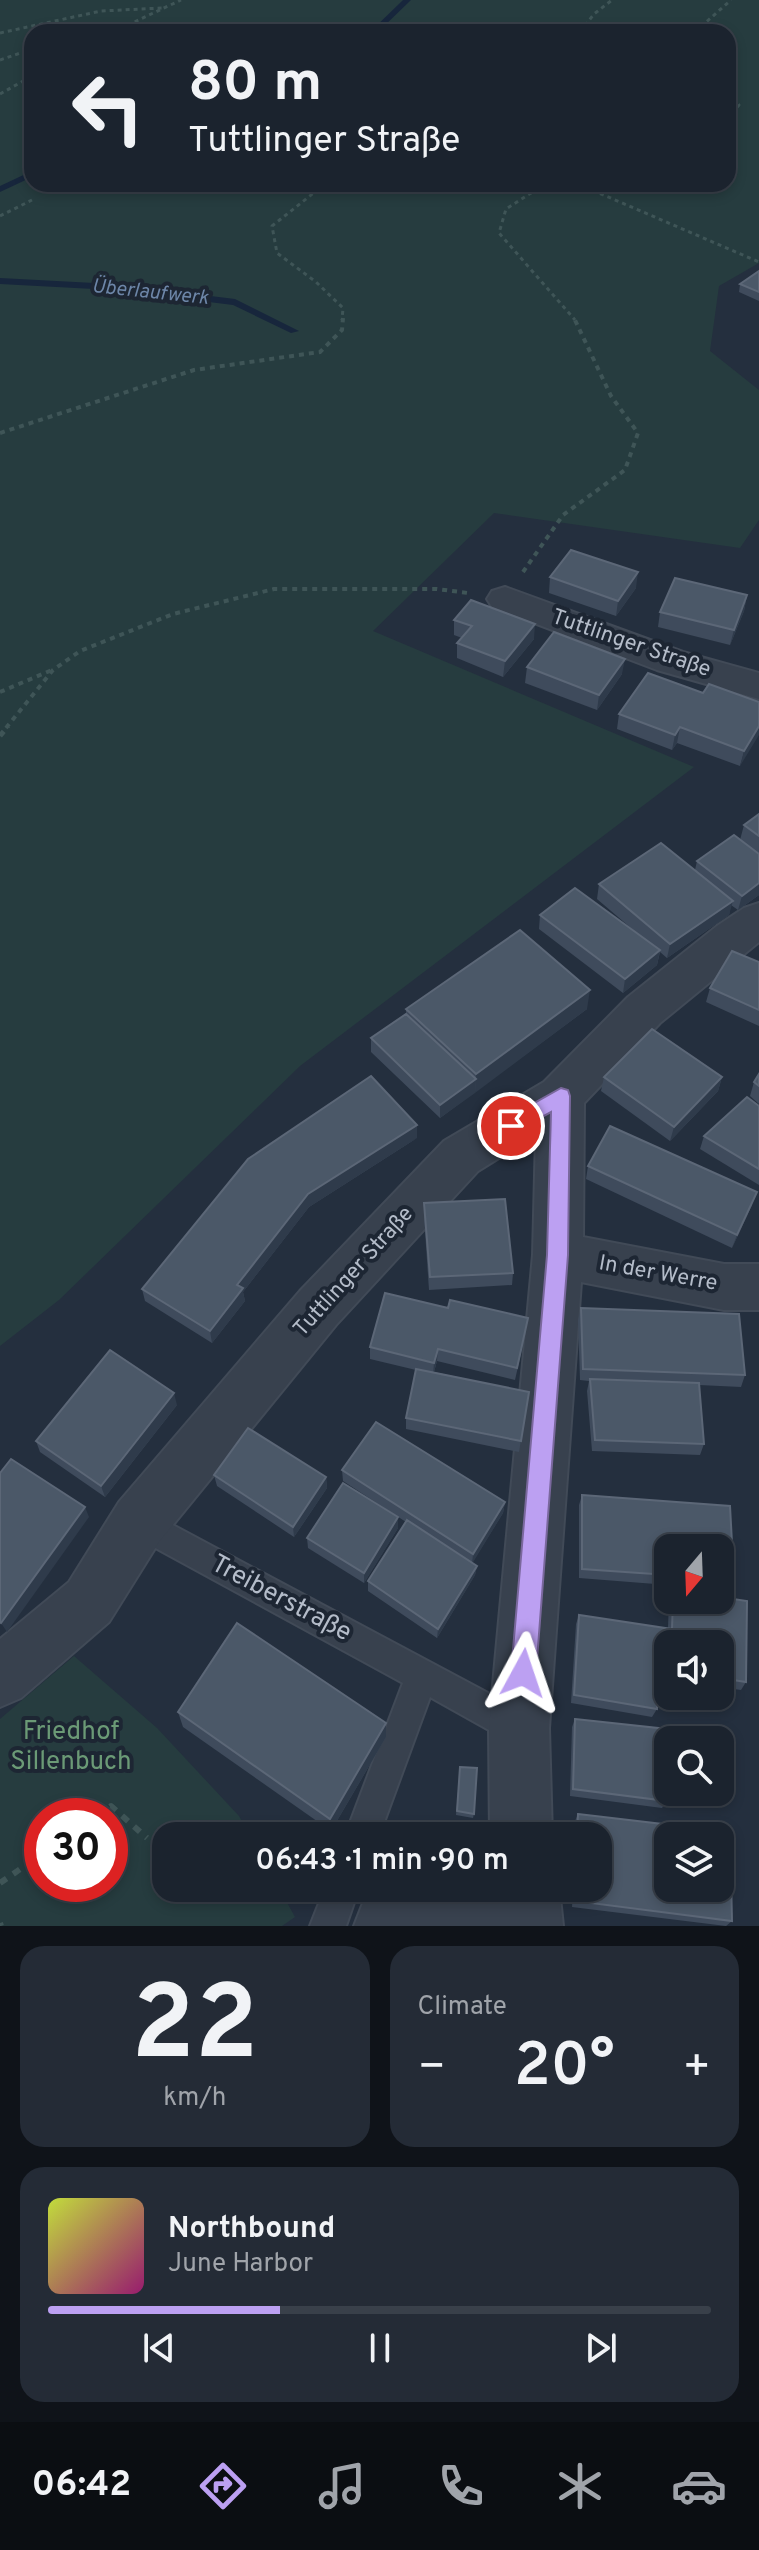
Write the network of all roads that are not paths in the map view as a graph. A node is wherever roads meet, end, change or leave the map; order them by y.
1 (505, 599) road end
2 (759, 686) edge
3 (759, 920) edge
4 (561, 1096) junction
5 (558, 1255) junction
6 (759, 1287) edge
7 (139, 1522) junction
8 (422, 1675) junction
9 (0, 1677) edge
10 (519, 1728) junction
11 (367, 1822) edge
12 (521, 1822) edge
13 (337, 1902) edge
14 (528, 1902) edge
15 (328, 1926) edge
16 (386, 1926) edge
17 (474, 1926) edge
18 (531, 1926) edge

1 - 2 street, Tuttlinger Straße
3 - 4 street, Tuttlinger Straße
4 - 5 street
4 - 7 street, Tuttlinger Straße
5 - 6 street, In der Werre
5 - 10 street
7 - 8 lane, Treiberstraße
7 - 9 street, Tuttlinger Straße
8 - 10 lane, Treiberstraße
8 - 11 lane
10 - 12 street
13 - 15 lane
14 - 18 street
16 - 17 street

